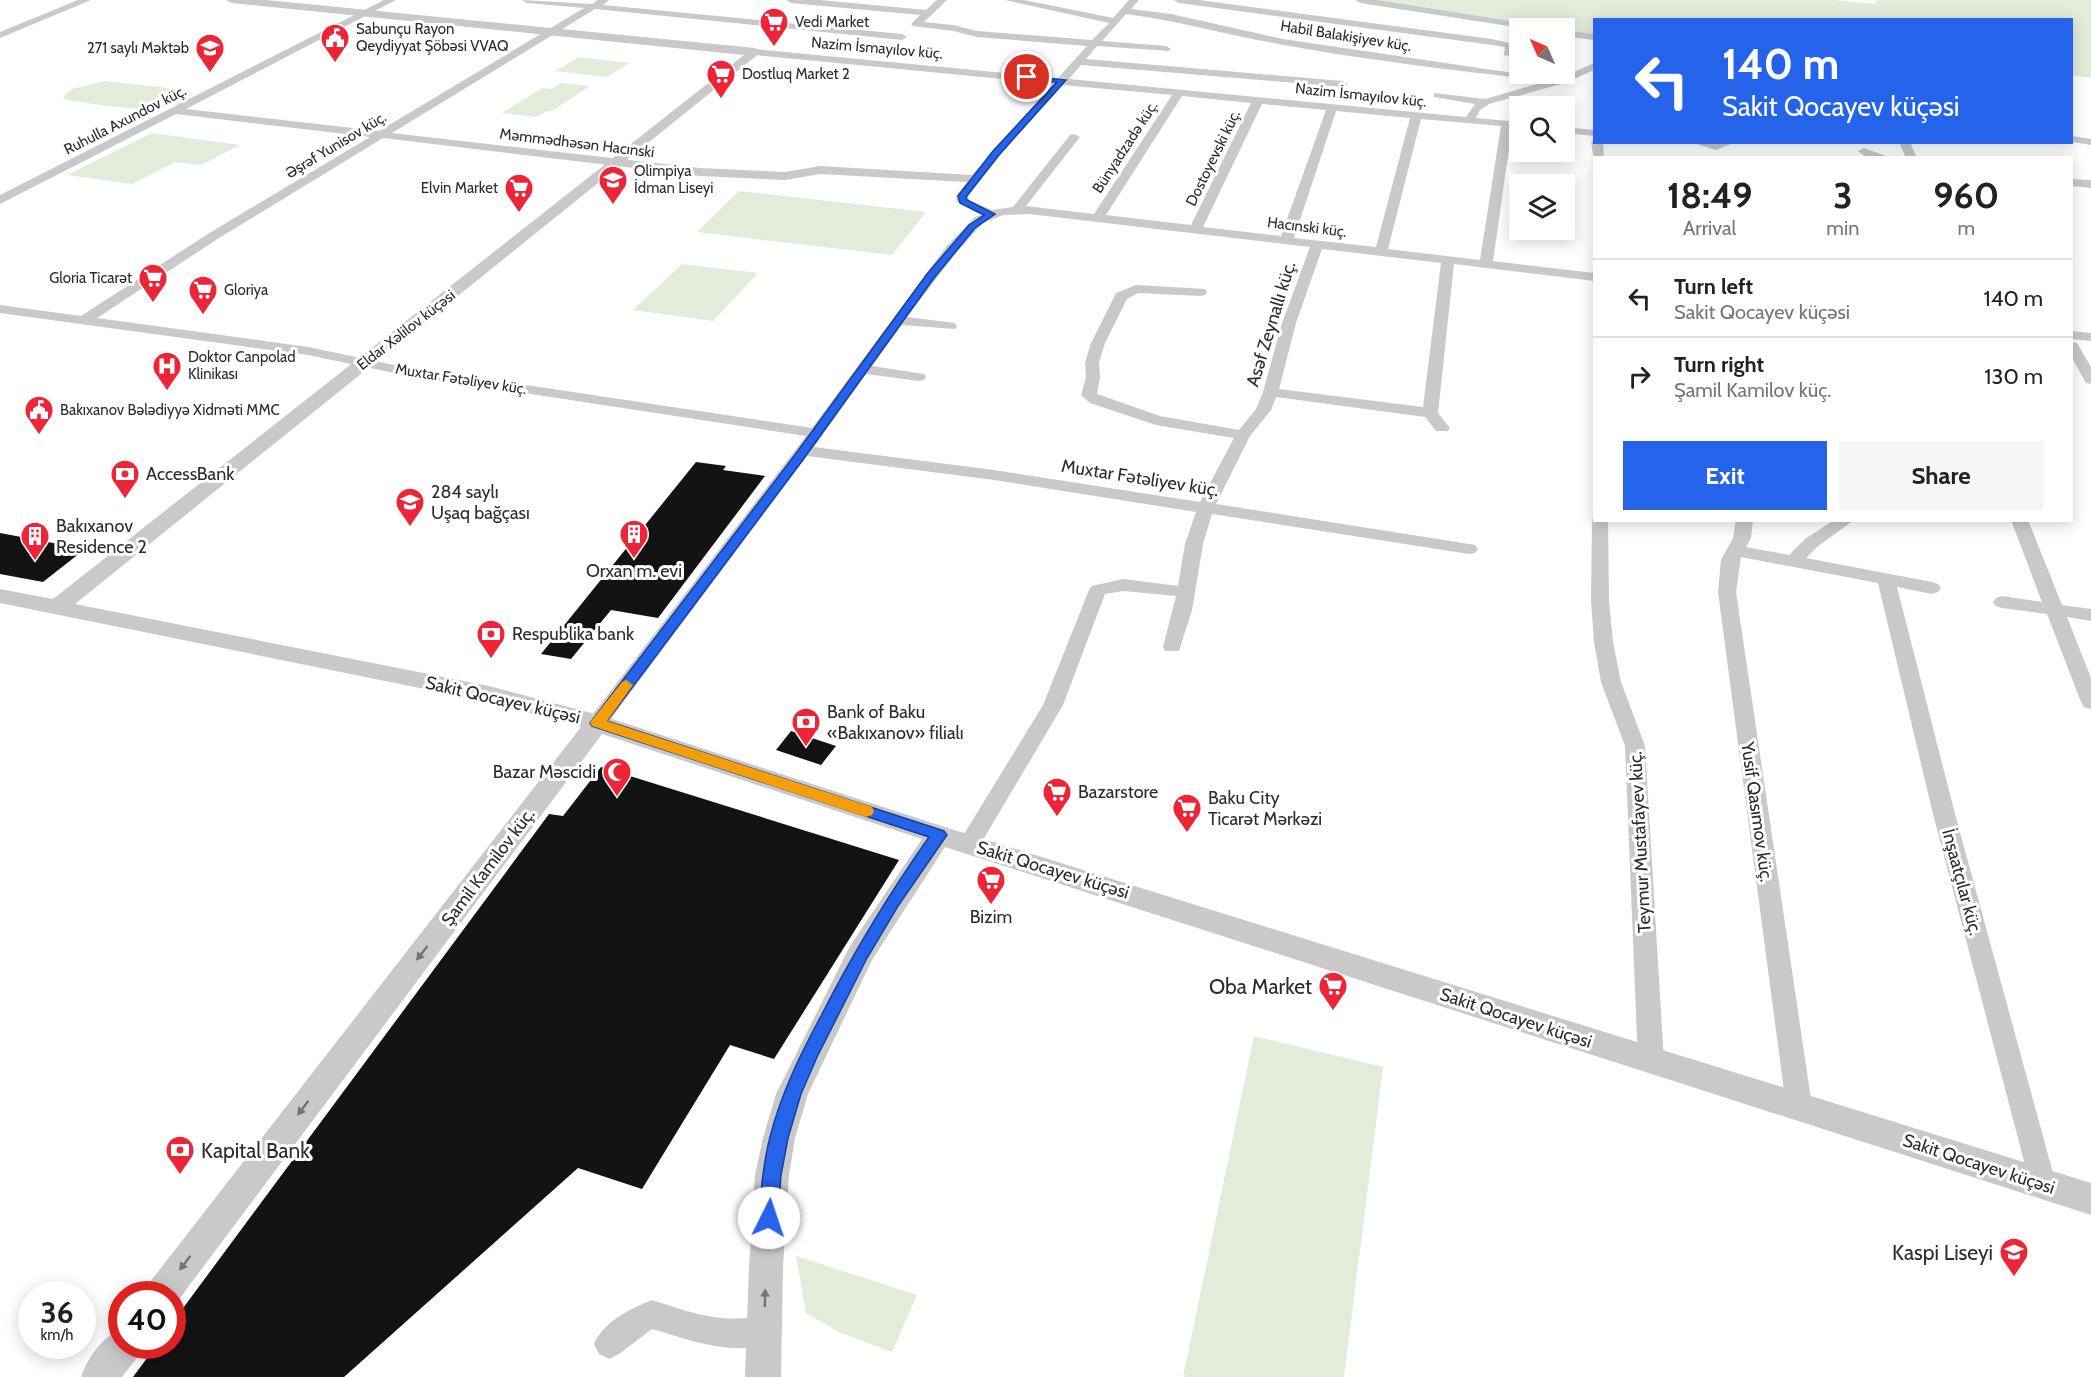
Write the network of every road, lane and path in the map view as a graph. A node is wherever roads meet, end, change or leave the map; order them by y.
1 (86, 0) edge
2 (232, 0) edge
3 (391, 0) edge
4 (527, 0) edge
5 (791, 0) edge
6 (942, 0) edge
7 (1010, 0) edge
8 (1134, 0) edge
9 (1179, 0) edge
10 (1360, 0) edge
11 (818, 1) edge
12 (599, 3) edge
13 (1125, 11) junction
14 (366, 13) junction
15 (928, 13) junction
16 (1115, 21) junction
17 (1501, 23) junction
18 (916, 24) junction
19 (1509, 24) edge
20 (786, 25) junction
21 (553, 32) junction
22 (1575, 34) edge
23 (0, 35) edge
24 (902, 37) junction
25 (1593, 37) edge
26 (1492, 42) junction
27 (1095, 43) junction
28 (763, 45) junction
29 (1509, 46) edge
30 (1166, 49) dead end
31 (881, 56) junction
32 (1080, 62) junction
33 (1575, 64) dead end
34 (1593, 65) edge
35 (1593, 66) edge
36 (1509, 74) edge
37 (1575, 74) edge
38 (1062, 80) junction
39 (1343, 84) dead end
40 (1550, 84) edge
41 (1179, 92) junction
42 (1438, 95) dead end
43 (1258, 100) junction
44 (1485, 102) junction
45 (1332, 107) junction
46 (176, 111) junction
47 (1416, 116) junction
48 (1469, 121) junction
49 (1509, 125) edge
50 (1575, 131) edge
51 (1593, 133) edge
52 (380, 135) junction
53 (1074, 137) dead end
54 (2073, 139) edge
55 (2091, 142) edge
56 (1703, 144) edge
57 (1725, 144) edge
58 (1509, 146) edge
59 (1716, 147) junction
60 (1864, 151) dead end
61 (1724, 156) edge
62 (1877, 156) edge
63 (617, 162) junction
64 (975, 179) junction
65 (2081, 184) edge
66 (0, 200) edge
67 (2091, 200) edge
68 (1017, 210) junction
69 (990, 214) junction
70 (1097, 219) junction
71 (1195, 230) junction
72 (1286, 241) junction
73 (1317, 245) junction
74 (1381, 252) junction
75 (1448, 260) junction
76 (1486, 264) junction
77 (1593, 277) edge
78 (1200, 292) dead end
79 (0, 309) edge
80 (86, 319) junction
81 (898, 320) junction
82 (950, 326) dead end
83 (2073, 335) edge
84 (2091, 338) edge
85 (2073, 348) edge
86 (364, 363) junction
87 (864, 369) junction
88 (919, 376) dead end
89 (2091, 380) edge
90 (1271, 392) junction
91 (1430, 413) junction
92 (1442, 428) dead end
93 (816, 434) junction
94 (1243, 435) junction
95 (804, 451) junction
96 (1206, 507) junction
97 (1600, 522) edge
98 (1745, 522) edge
99 (1843, 522) edge
100 (2020, 522) edge
101 (1470, 549) dead end
102 (1734, 550) junction
103 (1792, 562) junction
104 (1886, 580) junction
105 (1932, 588) dead end
106 (1186, 592) junction
107 (0, 596) edge
108 (2002, 602) dead end
109 (56, 608) junction
110 (2053, 608) junction
111 (2091, 615) edge
112 (1173, 647) dead end
113 (2091, 702) edge
114 (597, 723) junction
115 (939, 835) junction
116 (969, 844) junction
117 (1651, 1062) junction
118 (1799, 1106) junction
119 (2043, 1184) junction
120 (2091, 1199) edge
121 (172, 1281) edge
122 (764, 1332) junction
123 (609, 1344) dead end
124 (113, 1359) edge
125 (99, 1377) edge
126 (763, 1377) edge

1 - 23 street
2 - 14 street, Nazim İsmayılov küç.
3 - 14 street, Ruhulla Axundov küç.
4 - 12 street
5 - 11 street
6 - 15 street
7 - 16 street
8 - 13 street
9 - 26 street
10 - 17 street
11 - 15 street
11 - 20 street
12 - 20 street
12 - 21 street, Əşrəf Yunisov küç.
13 - 16 street
13 - 36 street, Habil Balakişiyev küç.
14 - 21 street, Nazim İsmayılov küç.
14 - 46 street, Ruhulla Axundov küç.
15 - 18 street
16 - 27 street
17 - 19 street
17 - 26 street
18 - 24 street
18 - 27 street
20 - 24 street
20 - 28 street
21 - 28 street, Nazim İsmayılov küç.
21 - 52 street, Əşrəf Yunisov küç.
22 - 25 street
24 - 31 street
26 - 29 street
27 - 30 street
27 - 32 street
28 - 31 street, Nazim İsmayılov küç.
28 - 63 street, Eldar Xəlilov küçəsi
31 - 38 street, Nazim İsmayılov küç.
32 - 38 street
32 - 39 street
33 - 34 street
35 - 37 street
38 - 41 street, Nazim İsmayılov küç.
38 - 64 street
40 - 44 street
41 - 43 street, Nazim İsmayılov küç.
41 - 70 street, Bünyadzadə küç.
42 - 44 street
43 - 45 street, Nazim İsmayılov küç.
43 - 71 street, Dostoyevski küç.
44 - 48 street
45 - 47 street, Nazim İsmayılov küç.
45 - 72 street
46 - 52 street, Məmmədhəsən Hacınski
46 - 66 street, Ruhulla Axundov küç.
47 - 48 street, Nazim İsmayılov küç.
47 - 74 street
48 - 49 street, Nazim İsmayılov küç.
50 - 51 street
52 - 63 street, Məmmədhəsən Hacınski
52 - 80 street, Əşrəf Yunisov küç.
53 - 68 street
54 - 55 street
56 - 59 street
57 - 59 street
58 - 76 street
59 - 61 street
60 - 62 street
63 - 64 street, Məmmədhəsən Hacınski
63 - 86 street, Eldar Xəlilov küçəsi
64 - 69 street
65 - 67 street
68 - 69 street
68 - 70 street, Hacınski küç.
69 - 81 street, Şamil Kamilov küç.
70 - 71 street, Hacınski küç.
71 - 72 street, Hacınski küç.
72 - 73 street, Hacınski küç.
73 - 74 street, Hacınski küç.
73 - 90 street, Asəf Zeynallı küç.
74 - 75 street, Hacınski küç.
75 - 76 street, Hacınski küç.
75 - 91 street
76 - 77 street, Hacınski küç.
78 - 94 street
79 - 80 street, Muxtar Fətəliyev küç.
80 - 86 street, Muxtar Fətəliyev küç.
81 - 82 street
81 - 87 street, Şamil Kamilov küç.
83 - 84 street
85 - 89 street
86 - 93 street, Muxtar Fətəliyev küç.
86 - 109 street, Eldar Xəlilov küçəsi
87 - 88 street
87 - 93 street, Şamil Kamilov küç.
90 - 91 street
90 - 94 street, Asəf Zeynallı küç.
91 - 92 street
93 - 95 street, Şamil Kamilov küç.
94 - 96 street, Asəf Zeynallı küç.
95 - 96 street, Muxtar Fətəliyev küç.
95 - 114 street, Şamil Kamilov küç.
96 - 101 street, Muxtar Fətəliyev küç.
96 - 106 street, Asəf Zeynallı küç.
97 - 117 street, Teymur Mustafayev küç.
98 - 102 street, Yusif Qasımov küç.
99 - 103 street
100 - 110 street
102 - 103 street
102 - 118 street, Yusif Qasımov küç.
103 - 104 street
104 - 105 street
104 - 119 street, İnşaatçılar küç.
106 - 112 street, Asəf Zeynallı küç.
106 - 116 street
107 - 109 street, Sakit Qocayev küçəsi
108 - 110 street
109 - 114 street, Sakit Qocayev küçəsi
110 - 111 street
110 - 113 street
114 - 115 street, Sakit Qocayev küçəsi
114 -> 121 street, Şamil Kamilov küç.
115 - 116 street, Sakit Qocayev küçəsi
122 -> 115 street
116 - 117 street, Sakit Qocayev küçəsi
117 - 118 street, Sakit Qocayev küçəsi
118 - 119 street, Sakit Qocayev küçəsi
119 - 120 street, Sakit Qocayev küçəsi
122 - 123 street
122 - 126 street
124 - 125 street

